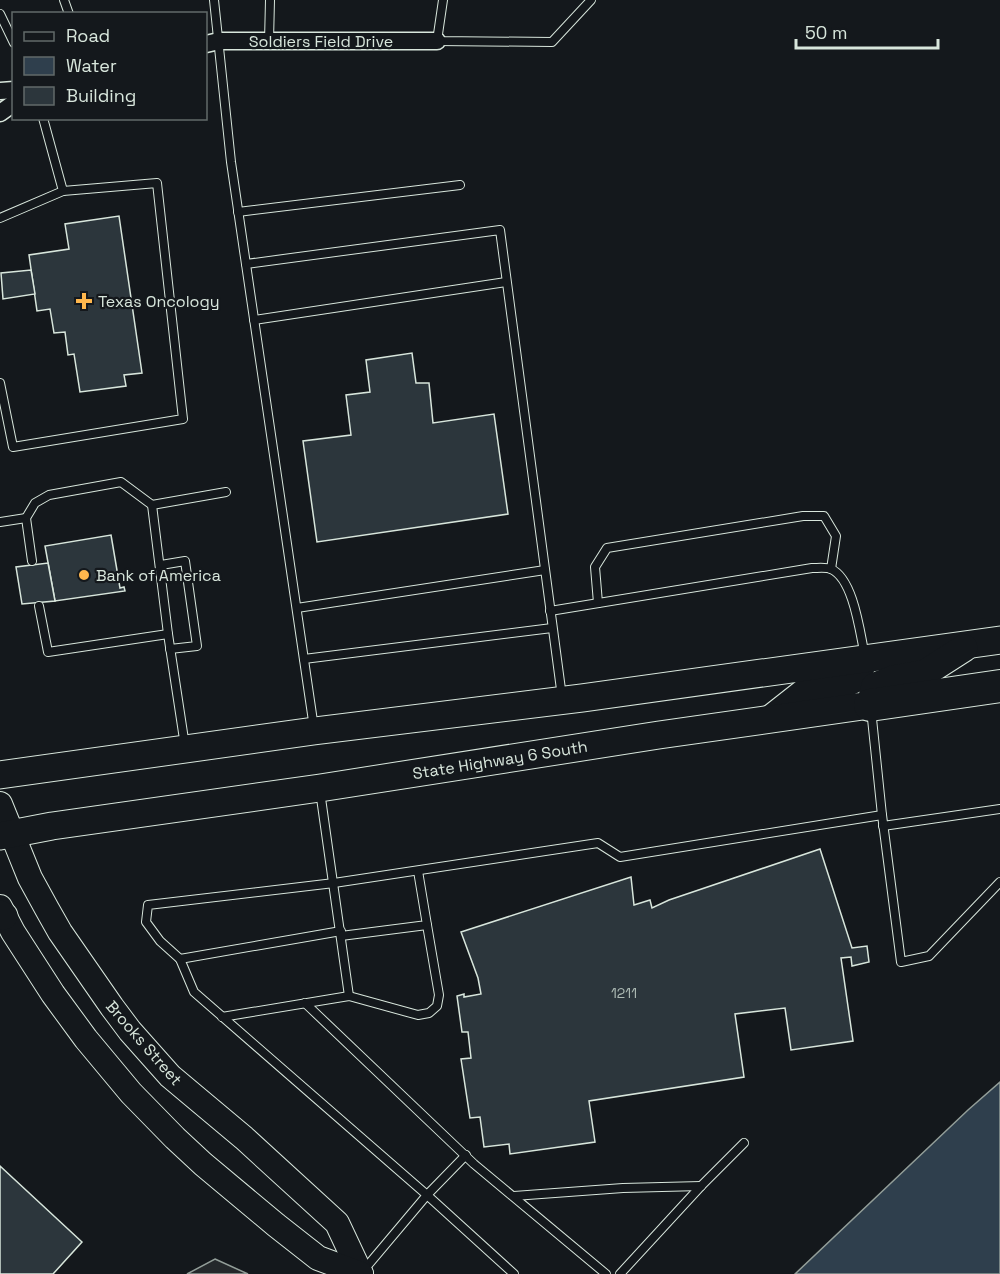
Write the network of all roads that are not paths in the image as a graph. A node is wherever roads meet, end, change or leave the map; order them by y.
1 (214, 0) edge
2 (270, 0) edge
3 (443, 0) edge
4 (591, 0) edge
5 (0, 14) edge
6 (12, 38) edge
7 (269, 41) junction
8 (437, 41) junction
9 (212, 42) edge
10 (43, 120) edge
11 (460, 185) dead end
12 (63, 191) junction
13 (238, 212) junction
14 (0, 218) edge
15 (246, 264) junction
16 (506, 282) junction
17 (254, 320) junction
18 (0, 383) edge
19 (226, 492) dead end
20 (152, 505) junction
21 (26, 518) junction
22 (0, 522) edge
23 (32, 561) dead end
24 (161, 565) junction
25 (831, 569) junction
26 (545, 570) junction
27 (598, 603) junction
28 (39, 606) dead end
29 (297, 608) junction
30 (550, 611) junction
31 (552, 628) junction
32 (168, 634) junction
33 (1000, 640) edge
34 (970, 644) junction
35 (170, 649) junction
36 (304, 659) junction
37 (866, 659) junction
38 (1000, 686) edge
39 (562, 701) junction
40 (870, 705) junction
41 (771, 719) junction
42 (314, 731) junction
43 (186, 749) junction
44 (0, 776) edge
45 (320, 789) junction
46 (0, 804) edge
47 (1000, 809) edge
48 (882, 814) junction
49 (883, 826) junction
50 (6, 835) edge
51 (418, 871) junction
52 (1000, 882) edge
53 (334, 884) junction
54 (1, 912) edge
55 (426, 925) junction
56 (341, 934) junction
57 (180, 959) junction
58 (349, 996) junction
59 (305, 1003) junction
60 (222, 1017) junction
61 (744, 1143) dead end
62 (466, 1155) junction
63 (701, 1186) junction
64 (427, 1195) junction
65 (514, 1196) junction
66 (361, 1274) edge
67 (514, 1274) edge
68 (606, 1274) edge
69 (620, 1274) edge

1 - 9 lane
2 - 7 lane
3 - 8 lane
4 - 8 lane
5 - 6 lane
7 - 8 street, Soldiers Field Drive
7 - 9 street, Soldiers Field Drive
9 - 13 lane
10 - 12 lane
11 - 13 lane
12 - 14 lane
12 - 18 lane
13 - 15 lane
15 - 16 lane
15 - 17 lane
16 - 17 lane
16 - 26 lane
17 - 29 lane
19 - 20 lane
20 - 21 lane
20 - 24 lane
21 - 22 lane
21 - 23 lane
24 - 32 lane
24 - 35 lane
25 - 27 lane
25 - 27 lane
25 - 37 lane
26 - 29 lane
26 - 30 lane
27 - 30 lane
28 - 32 lane
29 - 36 lane
30 - 31 lane
31 - 36 lane
31 - 39 lane
32 - 35 lane
33 - 34 main road
34 - 37 main road
34 - 40 main road
35 - 43 lane
36 - 42 lane
37 - 39 main road
37 - 41 main road
38 - 40 highway, State Highway 6 South
39 - 42 main road
40 - 41 main road, State Highway 6 South
40 - 48 lane
41 - 45 main road, State Highway 6 South
42 - 43 main road
43 - 44 main road
45 - 50 main road, State Highway 6 South
45 - 53 lane
46 - 50 main road, Brooks Street
47 - 49 lane
48 - 49 lane
48 - 51 lane
49 - 52 lane
50 - 66 main road, Brooks Street
51 - 53 lane
51 - 55 lane
53 - 56 lane
53 - 57 lane
54 - 66 main road
55 - 56 lane
55 - 58 lane
56 - 57 lane
56 - 58 lane
57 - 60 lane
58 - 59 lane
59 - 60 lane
59 - 62 lane
60 - 64 lane
61 - 63 lane
62 - 64 lane
62 - 65 lane
63 - 65 lane
63 - 69 lane
64 - 66 lane
64 - 67 lane
65 - 68 lane

